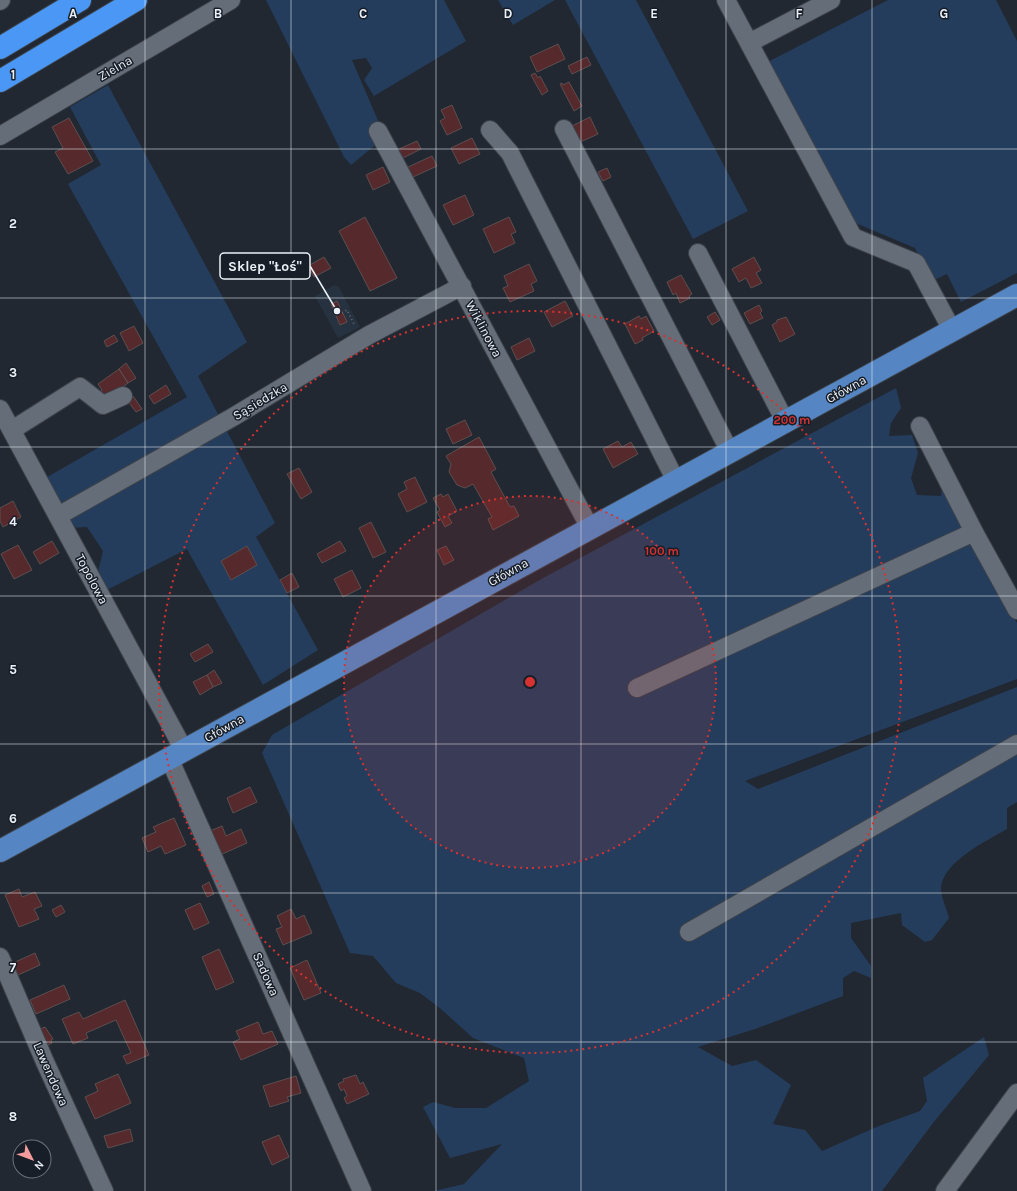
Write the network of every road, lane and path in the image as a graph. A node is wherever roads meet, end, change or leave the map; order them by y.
1 (80, 0) edge
2 (136, 0) edge
3 (231, 0) edge
4 (726, 0) edge
5 (831, 0) edge
6 (749, 43) junction
7 (0, 48) edge
8 (0, 81) edge
9 (564, 129) dead end
10 (490, 130) dead end
11 (378, 131) dead end
12 (0, 136) edge
13 (698, 253) dead end
14 (462, 286) junction
15 (1017, 295) edge
16 (342, 313) dead end
17 (356, 328) dead end
18 (952, 330) junction
19 (123, 396) dead end
20 (0, 409) edge
21 (786, 422) junction
22 (920, 426) dead end
23 (12, 430) junction
24 (730, 452) junction
25 (676, 481) junction
26 (58, 516) junction
27 (590, 528) junction
28 (974, 532) junction
29 (1017, 610) edge
30 (637, 688) dead end
31 (1017, 744) edge
32 (177, 754) junction
33 (0, 851) edge
34 (689, 932) dead end
35 (0, 957) edge
36 (1017, 1094) edge
37 (104, 1191) edge
38 (362, 1191) edge
39 (945, 1191) edge

1 - 7 highway
2 - 8 highway
3 - 12 street, Zielna
4 - 6 street
5 - 6 street
6 - 18 street
9 - 24 street
10 - 25 street
11 - 14 street, Wiklinowa
13 - 21 street
14 - 26 street, Sąsiedzka
14 - 27 street, Wiklinowa
15 - 18 main road, Główna
16 - 17 path
18 - 21 main road, Główna
19 - 23 street
20 - 23 street, Topolowa
21 - 24 main road, Główna
22 - 28 street
23 - 26 street, Topolowa
24 - 25 main road, Główna
25 - 27 main road, Główna
26 - 32 street, Topolowa
27 - 32 main road, Główna
28 - 29 street
28 - 30 street
31 - 34 street
32 - 33 main road, Główna
32 - 38 street, Sadowa
35 - 37 street, Lawendowa
36 - 39 street

